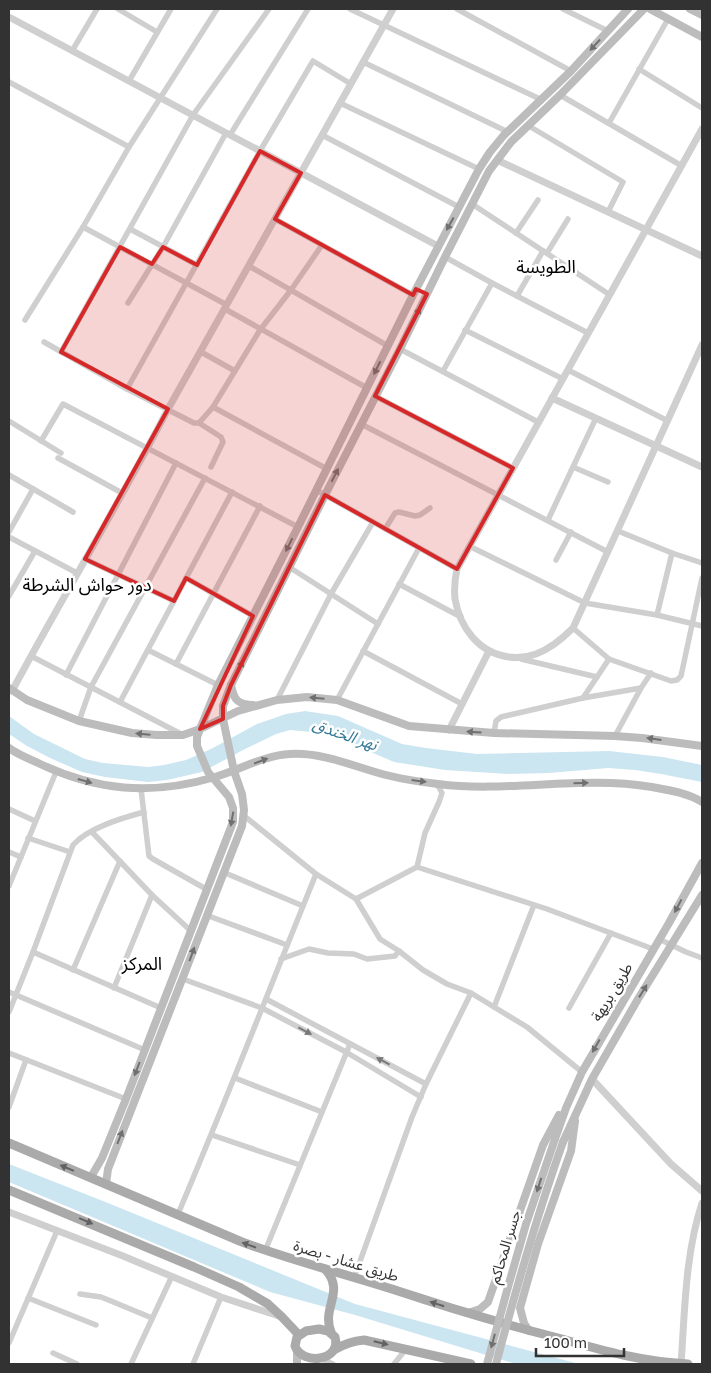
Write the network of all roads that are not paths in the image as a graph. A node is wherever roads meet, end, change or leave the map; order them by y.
1 (97, 9) edge
2 (118, 9) edge
3 (171, 9) edge
4 (217, 9) edge
5 (269, 9) edge
6 (308, 9) edge
7 (350, 9) edge
8 (393, 9) edge
9 (458, 9) edge
10 (563, 9) edge
11 (628, 9) edge
12 (644, 9) edge
13 (650, 9) edge
14 (690, 9) edge
15 (702, 15) edge
16 (9, 17) edge
17 (668, 19) junction
18 (384, 25) junction
19 (608, 31) junction
20 (157, 32) junction
21 (702, 36) edge
22 (72, 51) junction
23 (363, 62) junction
24 (639, 69) junction
25 (571, 71) junction
26 (128, 81) junction
27 (9, 82) edge
28 (351, 84) junction
29 (560, 95) junction
30 (160, 98) junction
31 (542, 100) junction
32 (340, 103) junction
33 (702, 108) edge
34 (193, 115) junction
35 (608, 123) junction
36 (529, 126) junction
37 (702, 129) edge
38 (228, 134) junction
39 (506, 134) junction
40 (322, 135) junction
41 (700, 139) edge
42 (511, 142) junction
43 (129, 147) junction
44 (260, 151) junction
45 (496, 160) junction
46 (682, 166) junction
47 (479, 168) junction
48 (301, 173) junction
49 (538, 200) dead end
50 (472, 204) junction
51 (459, 207) junction
52 (608, 212) junction
53 (275, 219) junction
54 (568, 219) dead end
55 (83, 227) junction
56 (130, 229) junction
57 (646, 230) junction
58 (516, 233) junction
59 (322, 245) junction
60 (120, 246) junction
61 (438, 246) junction
62 (163, 247) junction
63 (545, 252) junction
64 (702, 256) edge
65 (445, 257) junction
66 (152, 264) junction
67 (197, 265) junction
68 (249, 266) junction
69 (187, 283) junction
70 (492, 283) junction
71 (291, 290) junction
72 (415, 292) junction
73 (427, 294) junction
74 (610, 295) junction
75 (517, 296) junction
76 (128, 303) dead end
77 (226, 307) junction
78 (25, 320) dead end
79 (260, 330) junction
80 (465, 330) junction
81 (588, 333) junction
82 (44, 342) dead end
83 (702, 344) edge
84 (388, 346) junction
85 (400, 349) junction
86 (61, 352) junction
87 (201, 352) junction
88 (699, 360) edge
89 (568, 370) junction
90 (235, 371) junction
91 (443, 371) junction
92 (563, 379) junction
93 (367, 388) junction
94 (127, 389) junction
95 (375, 396) junction
96 (552, 398) junction
97 (213, 407) junction
98 (168, 409) junction
99 (596, 418) junction
100 (9, 421) edge
101 (668, 421) junction
102 (538, 422) junction
103 (199, 423) junction
104 (361, 424) junction
105 (41, 441) junction
106 (656, 446) junction
107 (148, 448) junction
108 (176, 463) junction
109 (212, 467) dead end
110 (573, 467) junction
111 (702, 467) edge
112 (513, 468) junction
113 (327, 469) junction
114 (9, 475) edge
115 (205, 478) junction
116 (608, 482) dead end
117 (33, 489) junction
118 (316, 490) junction
119 (232, 492) junction
120 (122, 493) junction
121 (325, 495) junction
122 (498, 495) junction
123 (260, 506) junction
124 (430, 508) dead end
125 (73, 512) dead end
126 (548, 520) junction
127 (373, 522) junction
128 (298, 526) junction
129 (385, 529) junction
130 (618, 531) junction
131 (9, 532) edge
132 (571, 532) junction
133 (9, 537) edge
134 (469, 546) junction
135 (419, 548) junction
136 (35, 551) junction
137 (608, 552) junction
138 (672, 553) junction
139 (86, 559) junction
140 (556, 560) dead end
141 (702, 563) edge
142 (289, 567) junction
143 (457, 569) junction
144 (77, 573) junction
145 (118, 574) junction
146 (186, 578) junction
147 (702, 578) edge
148 (399, 584) junction
149 (145, 588) junction
150 (213, 594) junction
151 (331, 594) junction
152 (9, 596) edge
153 (174, 601) junction
154 (585, 603) junction
155 (657, 615) junction
156 (252, 616) junction
157 (461, 617) junction
158 (692, 623) junction
159 (378, 624) junction
160 (702, 626) edge
161 (573, 628) junction
162 (148, 650) junction
163 (489, 651) junction
164 (364, 652) junction
165 (31, 656) junction
166 (517, 657) junction
167 (609, 658) junction
168 (176, 664) junction
169 (66, 674) junction
170 (651, 674) junction
171 (597, 677) junction
172 (218, 685) junction
173 (231, 685) junction
174 (91, 687) junction
175 (641, 688) junction
176 (11, 689) edge
177 (583, 698) junction
178 (277, 700) junction
179 (338, 700) junction
180 (120, 702) junction
181 (462, 704) junction
182 (257, 706) junction
183 (223, 719) junction
184 (79, 721) junction
185 (200, 729) junction
186 (449, 730) junction
187 (494, 733) junction
188 (183, 735) junction
189 (614, 736) junction
190 (702, 746) edge
191 (9, 748) edge
192 (234, 771) junction
193 (56, 772) junction
194 (210, 775) junction
195 (437, 784) junction
196 (141, 789) junction
197 (702, 802) edge
198 (9, 809) edge
199 (144, 812) junction
200 (243, 815) junction
201 (36, 820) junction
202 (92, 832) junction
203 (28, 838) junction
204 (9, 852) edge
205 (70, 852) junction
206 (20, 857) junction
207 (120, 860) junction
208 (702, 863) edge
209 (417, 867) junction
210 (224, 872) junction
211 (316, 874) junction
212 (9, 886) edge
213 (207, 887) junction
214 (217, 889) junction
215 (152, 895) junction
216 (702, 895) edge
217 (356, 899) junction
218 (534, 905) junction
219 (303, 906) junction
220 (206, 915) junction
221 (191, 931) junction
222 (611, 933) junction
223 (659, 939) junction
224 (287, 945) junction
225 (672, 945) junction
226 (653, 949) junction
227 (399, 951) junction
228 (33, 952) junction
229 (702, 958) edge
230 (282, 959) junction
231 (72, 970) junction
232 (174, 975) junction
233 (182, 978) junction
234 (114, 988) junction
235 (9, 992) edge
236 (470, 993) junction
237 (15, 995) junction
238 (266, 999) junction
239 (494, 1007) junction
240 (161, 1008) junction
241 (262, 1008) junction
242 (569, 1008) dead end
243 (9, 1012) edge
244 (350, 1044) junction
245 (145, 1050) junction
246 (346, 1052) junction
247 (9, 1053) edge
248 (26, 1060) junction
249 (582, 1072) junction
250 (235, 1078) junction
251 (592, 1079) junction
252 (426, 1084) junction
253 (421, 1097) junction
254 (126, 1099) junction
255 (9, 1106) edge
256 (566, 1108) junction
257 (322, 1112) junction
258 (577, 1112) junction
259 (212, 1135) junction
260 (554, 1139) joint
261 (563, 1142) joint
262 (9, 1143) edge
263 (300, 1165) junction
264 (90, 1177) junction
265 (106, 1184) junction
266 (9, 1190) edge
267 (702, 1191) edge
268 (702, 1204) edge
269 (9, 1213) edge
270 (178, 1214) junction
271 (57, 1231) junction
272 (265, 1251) junction
273 (325, 1269) junction
274 (172, 1276) junction
275 (354, 1278) junction
276 (80, 1294) dead end
277 (221, 1297) junction
278 (28, 1298) junction
279 (467, 1313) junction
280 (282, 1317) junction
281 (152, 1318) junction
282 (96, 1326) dead end
283 (529, 1331) junction
284 (331, 1332) junction
285 (299, 1335) junction
286 (9, 1343) edge
287 (406, 1349) junction
288 (334, 1350) junction
289 (297, 1352) junction
290 (53, 1353) dead end
291 (314, 1360) edge
292 (465, 1363) edge
293 (78, 1364) edge
294 (131, 1364) edge
295 (192, 1364) edge
296 (297, 1364) edge
297 (333, 1364) edge
298 (394, 1364) edge
299 (487, 1364) edge
300 (496, 1364) edge
301 (681, 1364) edge
302 (688, 1364) edge

1 - 22 street
2 - 20 street
3 - 20 street
4 - 30 street
5 - 34 street
6 - 38 street
7 - 18 street
8 - 18 street
9 - 25 street
10 - 19 street
11 - 19 main road
12 - 29 main road
13 - 17 main road
14 - 15 main road
16 - 22 street
17 - 21 main road
17 - 24 street
18 - 23 street
18 - 31 street
19 -> 25 main road
20 - 26 street
22 - 26 street
23 - 28 street
23 - 39 street
24 - 33 street
24 - 35 street
25 - 31 main road
26 - 30 street
27 - 43 street
28 - 32 street
28 - 44 street
29 - 35 street
29 - 36 main road
30 - 34 street
30 - 43 street
31 - 39 main road
32 - 40 street
32 - 47 street
34 - 38 street
34 - 56 street
35 - 46 street
36 - 42 main road
36 - 52 street
37 - 41 street
38 - 44 street
38 - 62 street
39 - 42 main road
39 - 47 main road
40 - 48 street
40 - 51 street
41 - 46 street
42 - 45 main road
43 - 55 street
44 - 48 street
44 - 67 street
45 - 50 main road
45 - 52 street
46 - 57 street
47 - 51 main road
48 - 53 street
48 - 61 street
49 - 58 street
50 - 58 street
50 - 65 main road
51 -> 61 main road
52 - 57 street
53 - 59 street
53 - 68 street
54 - 63 street
55 - 60 street
55 - 78 street
56 - 60 street
56 - 62 street
57 - 64 street
57 - 74 street
58 - 63 street
59 - 71 street
59 - 72 street
60 - 66 street
60 - 86 street
61 - 72 main road
62 - 66 street
62 - 67 street
63 - 74 street
63 - 75 street
65 - 70 street
65 - 73 main road
66 - 69 street
66 - 76 street
67 - 69 street
68 - 71 street
68 - 77 street
69 - 77 street
69 - 94 street
70 - 75 street
70 - 80 street
71 - 79 street
71 - 84 street
72 - 73 main road
72 - 84 main road
85 -> 73 main road
74 - 81 street
75 - 81 street
77 - 79 street
77 - 87 street
79 - 90 street
79 - 93 street
80 - 91 street
80 - 92 street
81 - 89 street
82 - 86 street
83 - 88 street
84 -> 93 main road
85 - 91 street
85 - 95 main road
86 - 94 street
87 - 90 street
87 - 98 street
88 - 101 street
89 - 92 street
89 - 101 street
90 - 97 street
91 - 102 street
92 - 96 street
93 - 113 main road
94 - 98 street
95 - 104 main road
95 - 112 street
96 - 99 street
96 - 102 street
97 - 103 street
97 - 113 street
98 - 103 street
98 - 107 street
99 - 106 street
99 - 110 street
100 - 105 street
101 - 106 street
102 - 112 street
103 - 109 street
121 -> 104 main road
104 - 122 street
105 - 107 street
105 - 120 street
106 - 111 street
106 - 130 street
107 - 108 street
107 - 120 street
108 - 115 street
108 - 145 street
110 - 116 street
110 - 126 street
112 - 122 street
113 - 118 main road
114 - 117 street
115 - 119 street
115 - 149 street
117 - 125 street
117 - 131 street
118 - 121 street
118 - 128 main road
119 - 123 street
119 - 146 street
120 - 139 street
121 - 127 street
121 - 142 main road
122 - 126 street
122 - 134 street
123 - 128 street
123 - 150 street
124 - 129 street
126 - 132 street
127 - 129 street
127 - 151 street
128 -> 156 main road
129 - 135 street
130 - 137 street
130 - 138 street
132 - 137 street
132 - 140 street
133 - 136 street
134 - 143 street
134 - 154 street
135 - 143 street
135 - 148 street
136 - 144 street
136 - 152 street
137 - 154 street
138 - 141 street
138 - 155 street
139 - 144 street
139 - 145 street
142 - 151 street
173 -> 142 main road
143 - 157 street
144 - 165 street
145 - 149 street
145 - 169 street
146 - 150 street
146 - 153 street
147 - 158 street
148 - 157 street
148 - 159 street
149 - 153 street
149 - 174 street
150 - 156 street
150 - 168 street
151 - 159 street
151 - 178 street
153 - 162 street
154 - 155 street
154 - 161 street
155 - 158 street
156 - 172 main road
157 - 163 street
158 - 160 street
158 - 170 street
159 - 164 street
161 - 166 street
161 - 167 street
162 - 168 street
162 - 180 street
163 - 166 street
163 - 181 street
164 - 179 street
164 - 181 street
165 - 169 street
165 - 176 street
166 - 171 street
167 - 170 street
167 - 171 street
168 - 172 street
169 - 174 street
170 - 175 street
171 - 177 street
172 - 185 main road
173 - 182 main road
173 - 183 main road
174 - 180 street
174 - 184 street
175 - 177 street
175 - 189 street
176 - 184 main road
177 - 187 street
179 -> 178 main road
178 - 182 main road
179 - 186 main road
180 - 188 street
181 - 186 street
182 - 183 main road
183 - 185 main road
183 - 192 main road
188 -> 184 main road
185 - 188 main road
185 - 194 main road
187 -> 186 main road
187 - 189 main road
190 -> 189 main road
191 - 193 main road
192 - 194 main road
192 -> 195 main road
192 - 200 main road
193 -> 196 main road
193 - 201 street
194 - 196 main road
194 -> 213 main road
195 -> 197 main road
195 - 209 street
196 - 199 street
198 - 201 street
199 - 202 street
199 - 213 street
200 - 210 main road
200 - 211 street
201 - 203 street
202 - 205 street
202 - 207 street
203 - 205 street
203 - 206 street
204 - 206 street
205 - 228 street
206 - 212 street
207 - 215 street
207 - 231 street
208 -> 223 main road, طريق بريهة
209 - 217 street
209 - 218 street
210 - 214 main road
210 - 219 street
211 - 217 street
211 - 219 street
213 - 214 main road
213 - 221 main road
214 - 220 main road
215 - 221 street
215 - 234 street
216 - 225 main road, طريق بريهة
217 - 227 street
218 - 222 street
218 - 239 street
219 - 224 street
220 - 224 street
233 -> 220 main road
221 - 232 main road
222 - 226 street
222 - 242 street
223 - 225 street
223 - 226 main road, طريق بريهة
224 - 230 street
225 - 229 street
251 -> 225 main road, طريق بريهة
226 -> 249 main road, طريق بريهة
227 - 230 street
227 - 236 street
228 - 231 street
228 - 237 street
230 - 238 street
231 - 234 street
232 - 233 main road
232 - 240 main road
233 - 241 street
265 -> 233 main road
234 - 240 street
235 - 237 street
236 - 239 street
236 - 252 street
237 - 243 street
237 - 245 street
238 - 241 street
238 - 244 street
239 - 249 street
240 - 245 main road
241 -> 246 street
241 - 250 street
244 - 246 street
252 -> 244 street
245 -> 254 main road
246 - 253 street
246 - 257 street
247 - 248 street
248 - 254 street
248 - 255 street
249 - 256 main road, طريق بريهة
250 - 257 street
250 - 259 street
251 - 258 main road, طريق بريهة
251 - 267 street
252 - 253 street
253 - 275 street
254 - 264 main road
256 - 260 main road, طريق بريهة
256 - 279 main road
257 - 263 street
258 - 261 main road, طريق بريهة
258 - 283 main road
259 - 263 street
259 - 270 street
260 -> 299 main road, جسر المحاكم, bridge
261 - 300 main road, جسر المحاكم, bridge
264 -> 262 main road, طريق عشار - بصرة
263 - 272 street
264 - 265 main road, طريق عشار - بصرة
265 - 270 main road, طريق عشار - بصرة
266 -> 280 main road
268 - 301 street
269 - 271 street
272 -> 270 main road, طريق عشار - بصرة
271 - 274 street
271 - 278 street
272 - 273 main road, طريق عشار - بصرة
273 - 275 main road, طريق عشار - بصرة
273 - 284 main road
274 - 277 street
274 - 281 street
279 -> 275 main road, طريق عشار - بصرة
276 - 281 street
277 - 280 street
277 - 295 street
278 - 282 street
278 - 286 street
279 - 283 main road, طريق عشار - بصرة
280 - 285 main road
281 - 294 street
283 - 301 main road, طريق عشار - بصرة
284 - 285 main road
284 - 288 main road
285 - 289 main road
288 -> 287 main road
287 - 292 main road
287 - 298 street
288 - 291 main road
289 - 291 main road
289 - 296 main road
290 - 293 street
291 - 297 street
301 - 302 main road, طريق عشار - بصرة

